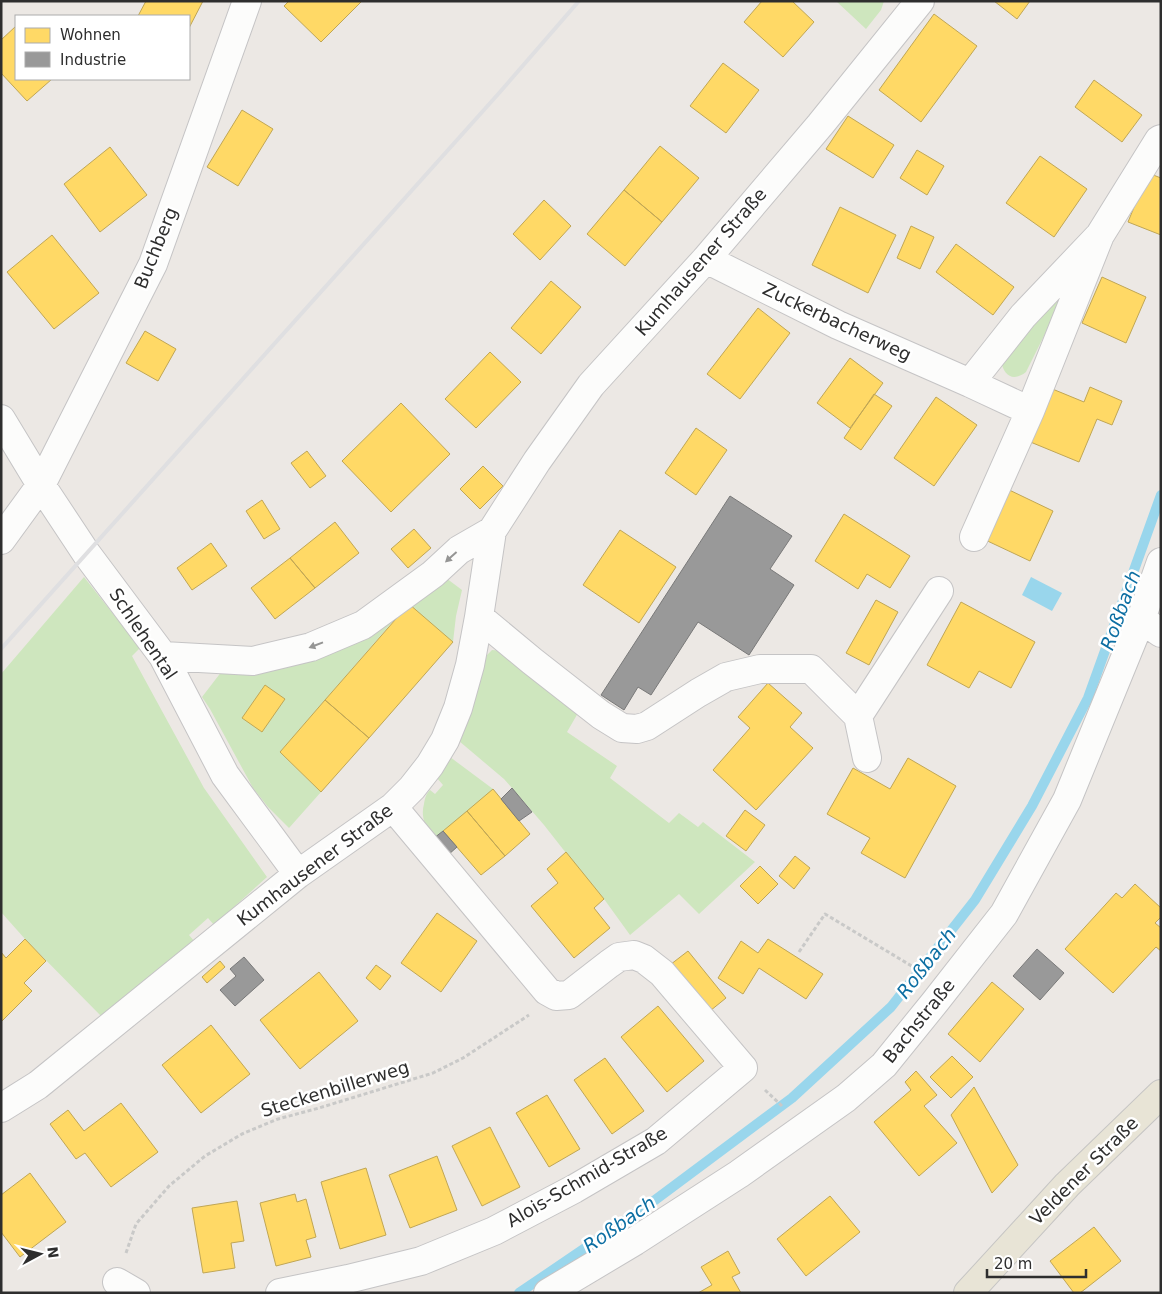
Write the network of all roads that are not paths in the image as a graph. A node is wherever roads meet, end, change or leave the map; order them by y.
1 (247, 1) edge
2 (920, 1) edge
3 (1161, 139) edge
4 (1100, 235) junction
5 (706, 259) junction
6 (970, 383) junction
7 (1030, 411) junction
8 (1, 419) edge
9 (42, 486) junction
10 (492, 531) junction
11 (974, 537) dead end
12 (1, 540) edge
13 (1161, 562) edge
14 (938, 590) dead end
15 (479, 616) junction
16 (1151, 626) edge
17 (163, 656) junction
18 (858, 716) junction
19 (867, 758) dead end
20 (393, 807) junction
21 (298, 874) junction
22 (1161, 1094) edge
23 (1, 1108) edge
24 (280, 1293) edge
25 (548, 1293) edge
26 (968, 1293) edge

1 - 9 street, Buchberg
2 - 5 street, Kumhausener Straße
3 - 4 street
4 - 6 street
4 - 7 street
5 - 6 street, Zuckerbacherweg
5 - 10 street, Kumhausener Straße
6 - 7 street, Zuckerbacherweg
7 - 11 street
8 - 9 street, Schlehental
9 - 12 street, Buchberg
9 - 17 street, Schlehental
10 - 15 street, Kumhausener Straße
10 -> 17 street, Kumhausener Straße
13 - 16 street, Bachstraße
14 - 18 street
15 - 18 street
15 - 20 street, Kumhausener Straße
16 - 25 street, Bachstraße
17 - 21 street, Schlehental
18 - 19 street
20 - 21 street, Kumhausener Straße
20 - 24 street, Alois-Schmid-Straße
21 - 23 street, Kumhausener Straße
22 - 26 main road, Veldener Straße

